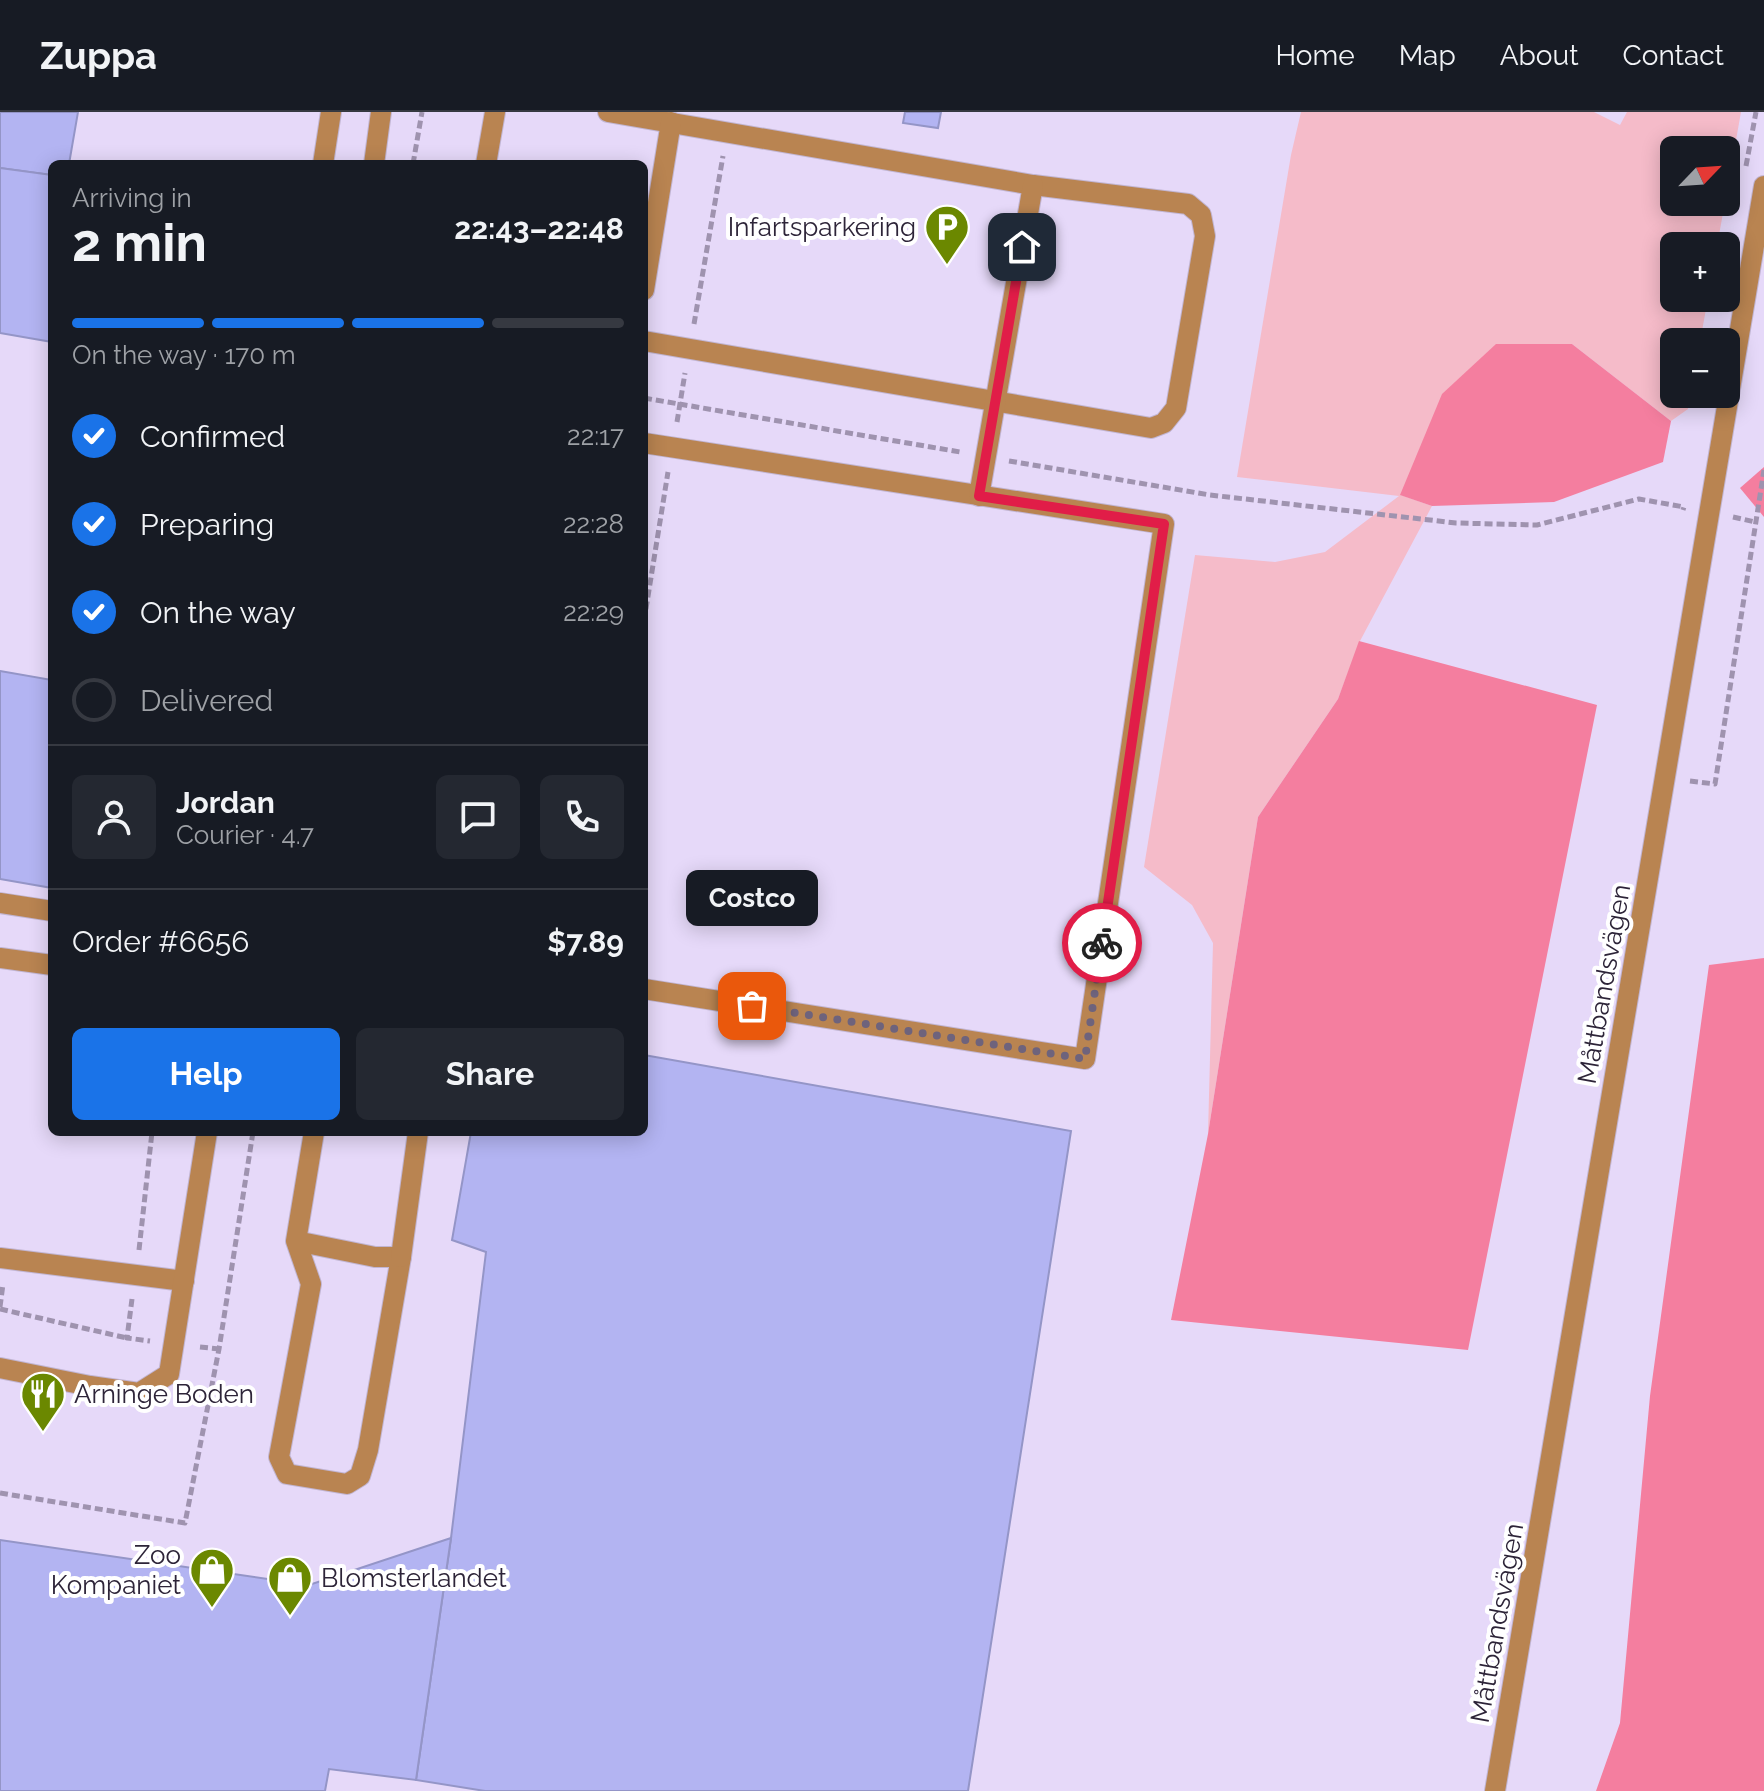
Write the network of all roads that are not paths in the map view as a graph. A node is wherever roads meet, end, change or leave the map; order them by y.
1 (331, 112) edge
2 (381, 112) edge
3 (495, 112) edge
4 (608, 112) edge
5 (671, 122) junction
6 (324, 160) edge
7 (375, 160) edge
8 (487, 160) edge
9 (1033, 185) junction
10 (1764, 186) edge
11 (648, 265) edge
12 (648, 342) edge
13 (995, 402) junction
14 (648, 444) edge
15 (979, 496) junction
16 (0, 903) edge
17 (48, 910) edge
18 (0, 958) edge
19 (48, 964) edge
20 (648, 990) edge
21 (206, 1136) edge
22 (313, 1136) edge
23 (417, 1136) edge
24 (296, 1241) junction
25 (401, 1257) junction
26 (0, 1258) edge
27 (184, 1281) junction
28 (0, 1368) edge
29 (1495, 1791) edge

1 - 6 street
2 - 7 street
3 - 8 street
4 - 5 street
5 - 9 street
5 - 11 street
9 - 13 street
9 - 13 street
10 - 29 street, Måttbandsvägen
12 - 13 street
13 - 15 street
14 - 15 street
15 - 20 street
16 - 17 street
18 - 19 street
21 - 27 street
22 - 24 street
23 - 25 street
24 - 25 street
24 - 25 street
26 - 27 street
27 - 28 street

